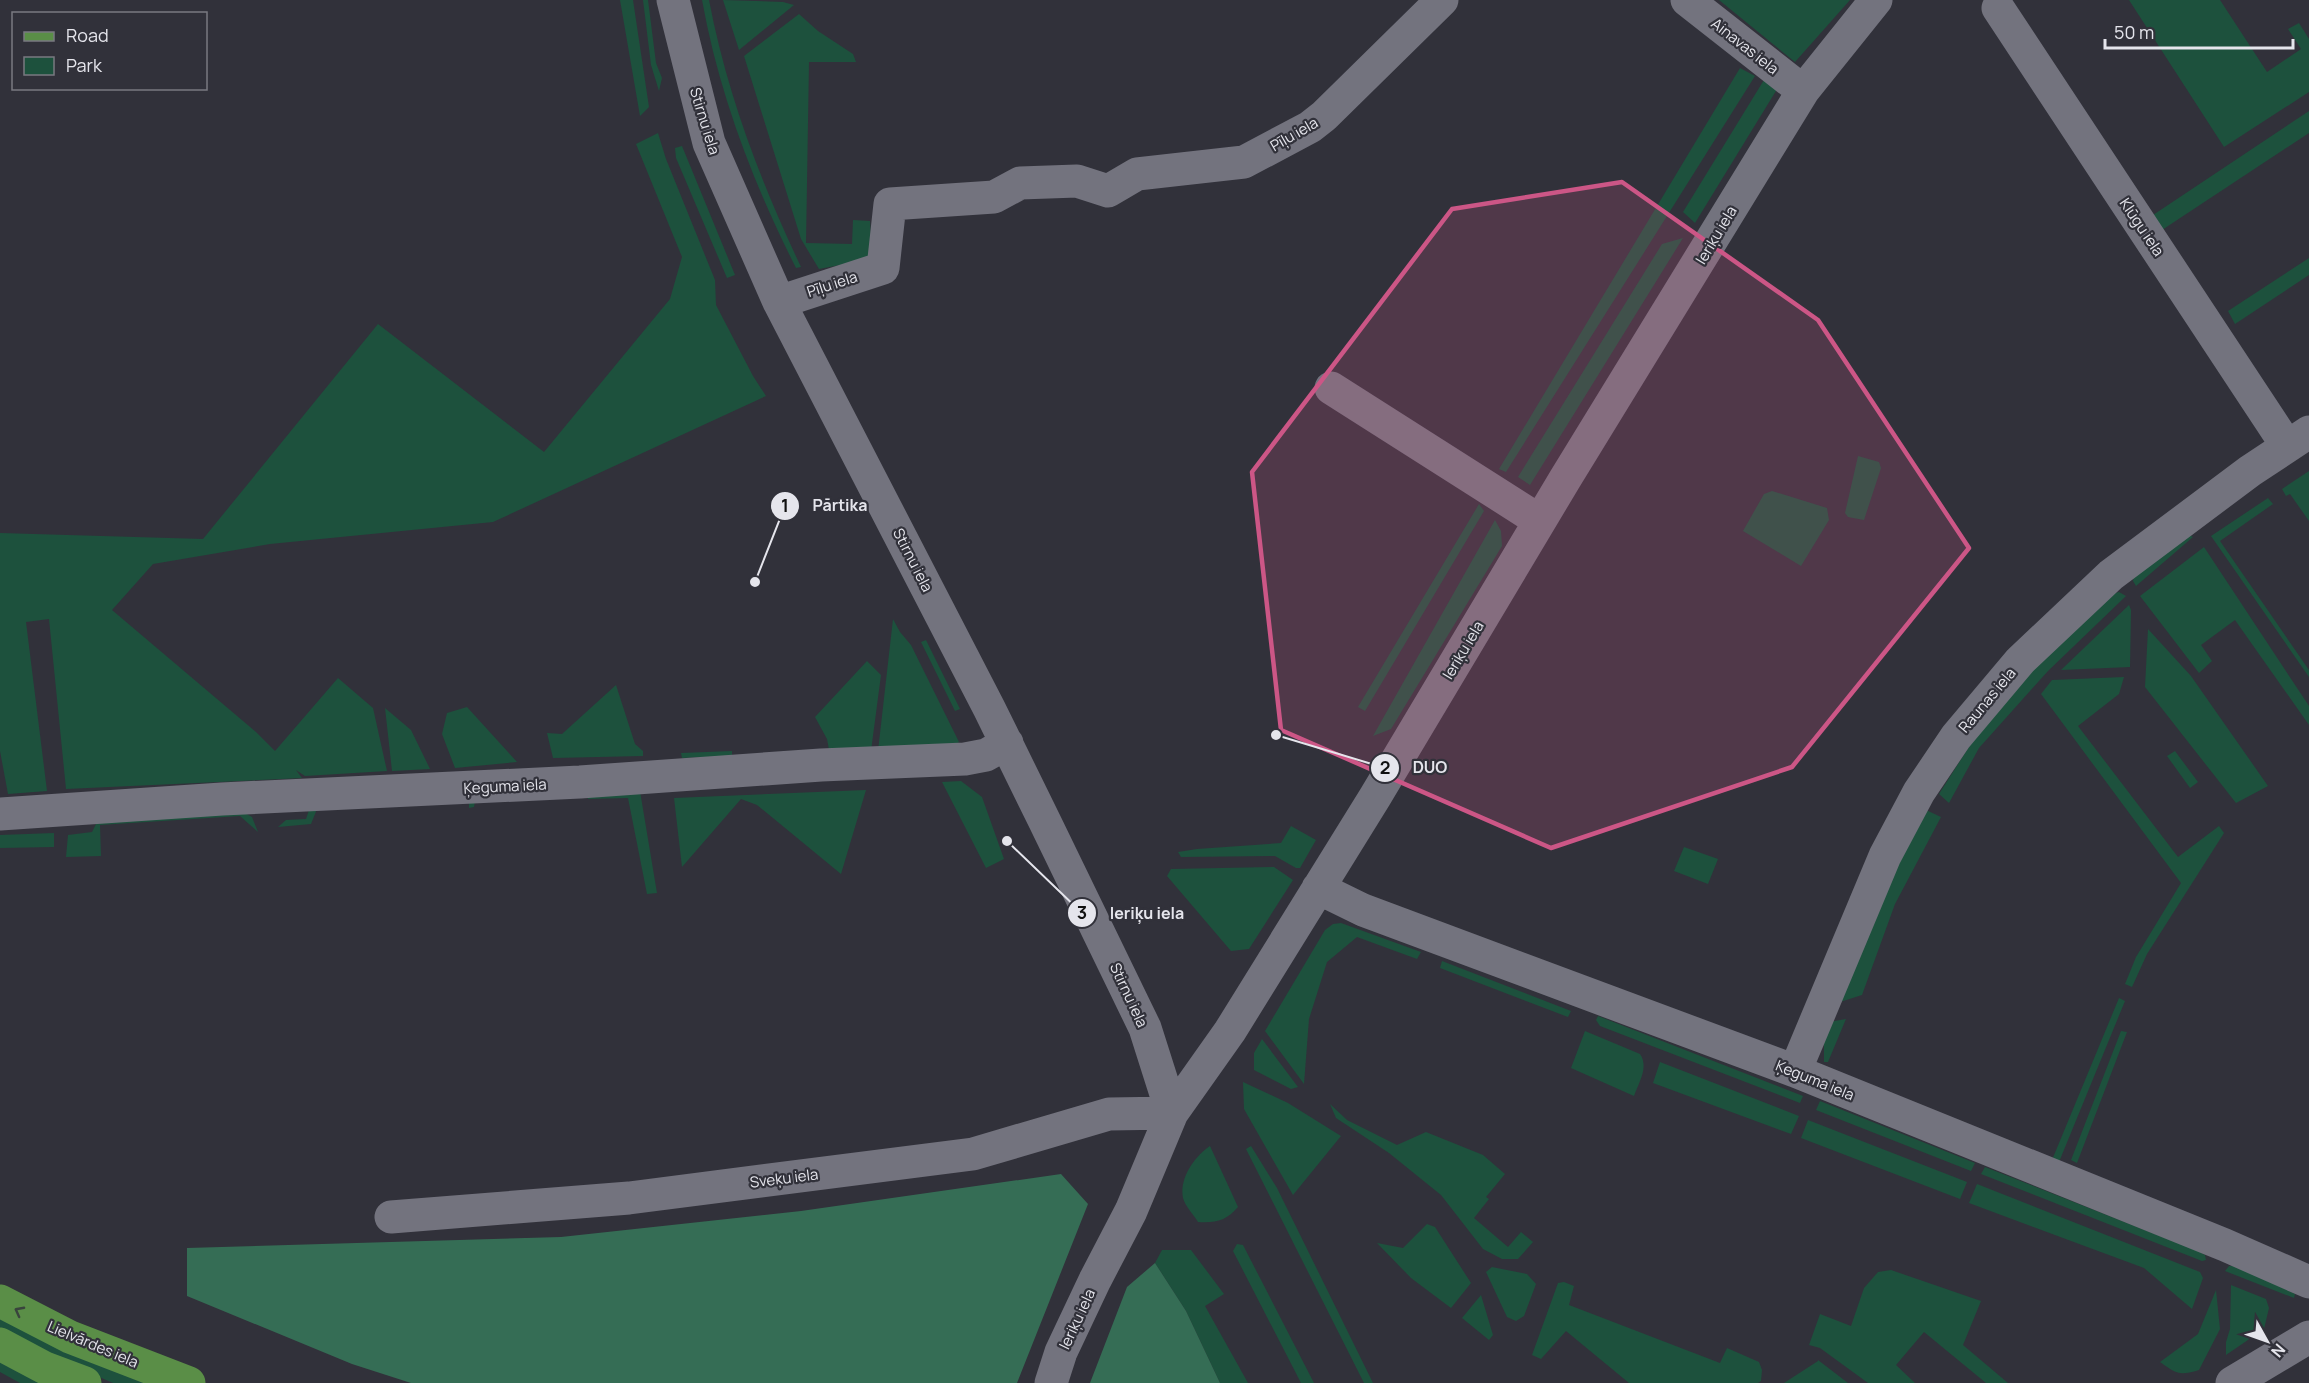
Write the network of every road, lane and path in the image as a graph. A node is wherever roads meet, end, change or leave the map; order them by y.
1 (673, 0) edge
2 (1442, 0) edge
3 (1687, 0) edge
4 (1876, 0) edge
5 (1998, 8) dead end
6 (1803, 91) junction
7 (778, 302) junction
8 (1331, 388) dead end
9 (2298, 439) edge
10 (1540, 521) junction
11 (1007, 743) junction
12 (0, 814) edge
13 (1318, 888) junction
14 (1795, 1071) junction
15 (1172, 1113) junction
16 (391, 1217) dead end
17 (2309, 1282) edge
18 (0, 1301) edge
19 (2309, 1337) edge
20 (0, 1344) edge
21 (85, 1383) edge
22 (189, 1383) edge
23 (1051, 1383) edge
24 (2232, 1383) edge

1 - 7 street, Stirnu iela
2 - 7 street, Pīļu iela
3 - 6 street, Ainavas iela
4 - 6 street, Ieriķu iela
5 - 9 street, Klūgu iela
6 - 10 street, Ieriķu iela
7 - 11 street, Stirnu iela
8 - 10 street
9 - 14 street, Raunas iela
10 - 13 street, Ieriķu iela
11 - 12 street, Ķeguma iela
11 - 15 street, Stirnu iela
13 - 14 street, Ķeguma iela
13 - 15 street, Ieriķu iela
14 - 17 street, Ķeguma iela
15 - 16 street, Sveķu iela
15 - 23 street, Ieriķu iela
22 -> 18 main road, Lielvārdes iela
19 - 24 street
20 - 21 main road

